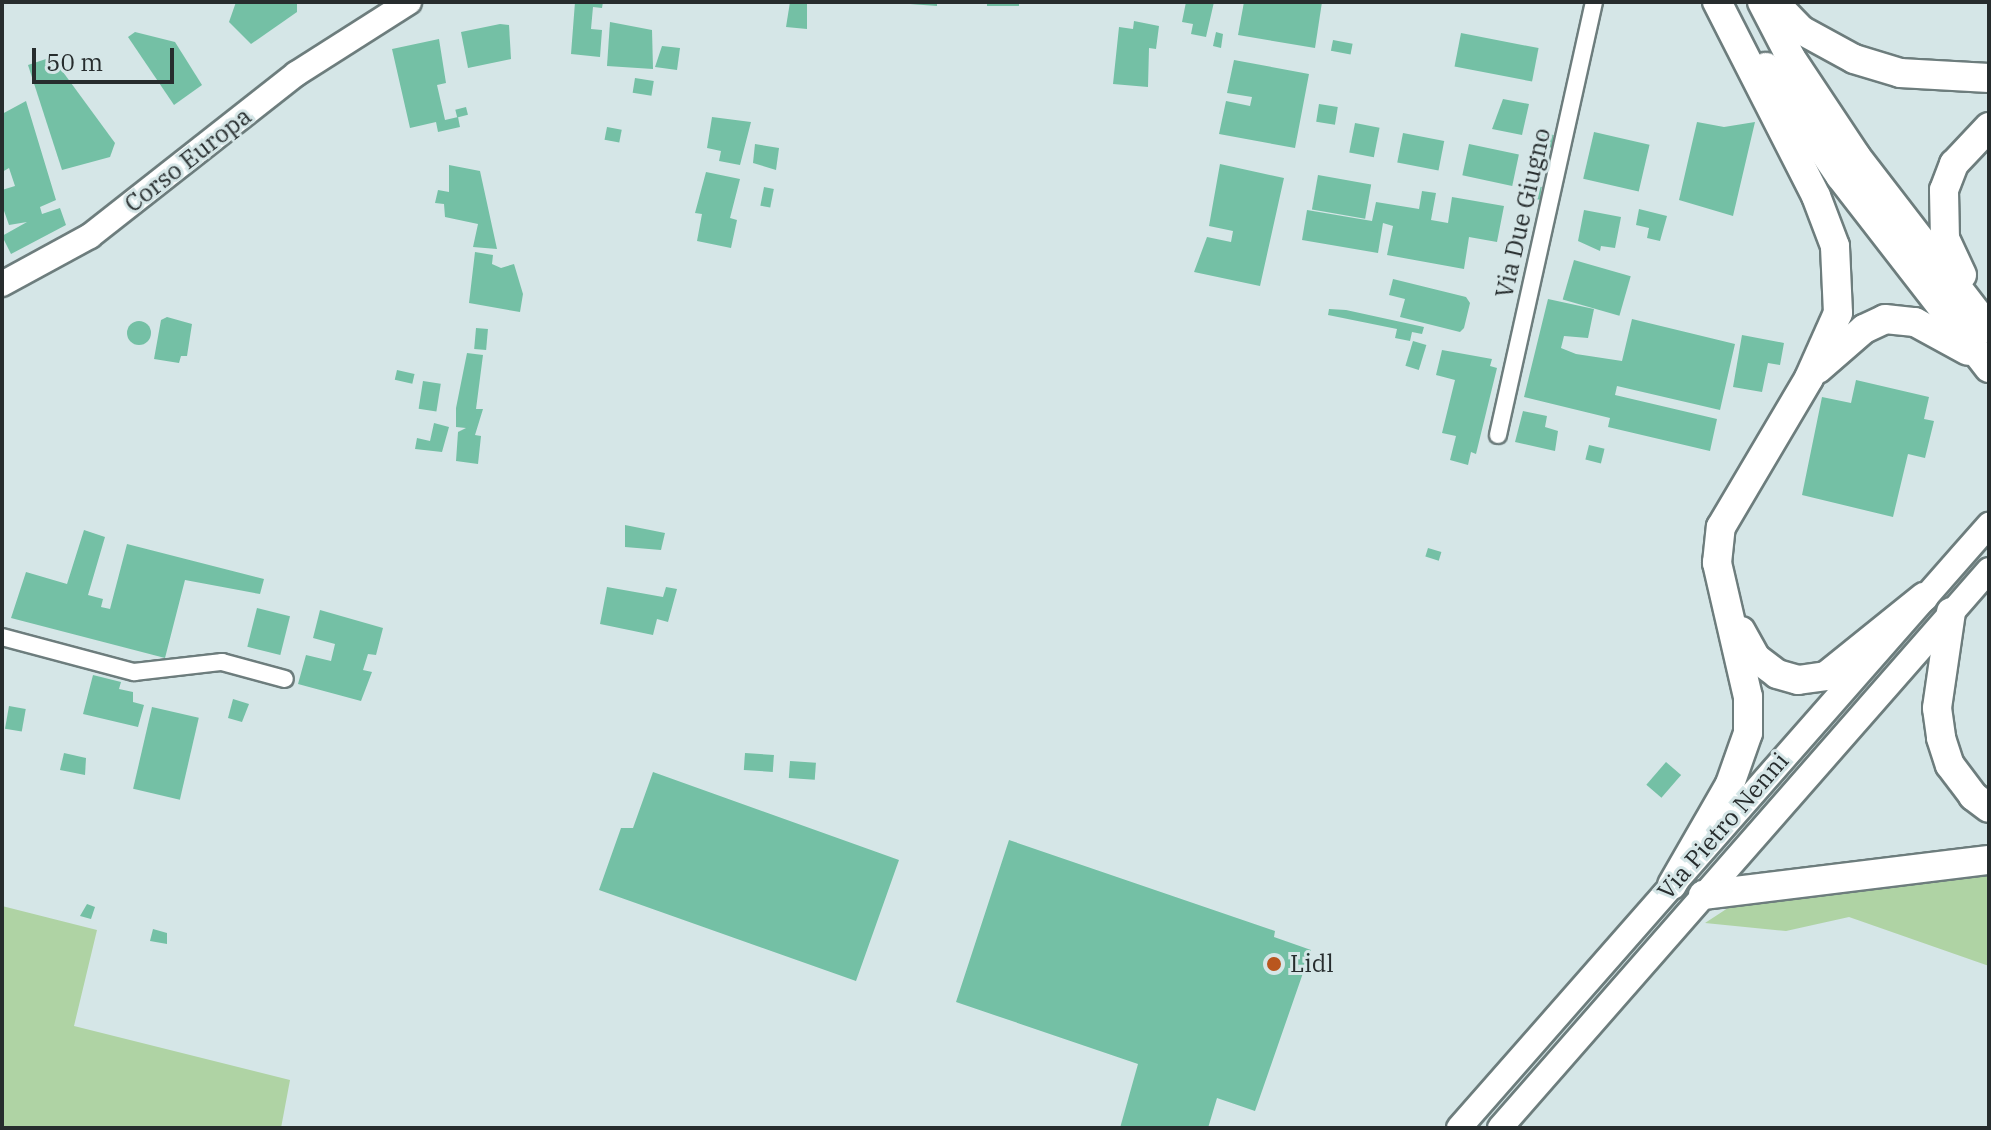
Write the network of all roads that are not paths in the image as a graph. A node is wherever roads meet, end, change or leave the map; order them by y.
1 (409, 2) edge
2 (1594, 2) edge
3 (1717, 2) edge
4 (1731, 2) edge
5 (1762, 2) edge
6 (1774, 2) edge
7 (1989, 78) edge
8 (1989, 127) edge
9 (2, 284) edge
10 (1989, 320) edge
11 (1989, 329) edge
12 (1986, 364) edge
13 (1809, 378) junction
14 (1498, 435) dead end
15 (1989, 525) edge
16 (1989, 570) edge
17 (1722, 590) junction
18 (1924, 597) junction
19 (1951, 612) junction
20 (2, 637) edge
21 (285, 679) dead end
22 (1989, 808) edge
23 (1989, 860) edge
24 (1672, 885) junction
25 (1703, 895) junction
26 (1581, 1035) junction
27 (1459, 1128) edge
28 (1500, 1128) edge
29 (1519, 1128) edge

1 - 9 main road, Corso Europa
2 - 14 street, Via Due Giugno
3 - 13 highway
4 - 12 highway
5 - 11 highway
6 - 7 highway
8 - 10 highway
12 - 13 highway
13 - 17 highway
15 - 18 main road, Via Pietro Nenni
16 - 19 main road, Via Pietro Nenni
17 - 18 highway
17 - 24 highway
18 - 24 main road, Via Pietro Nenni
19 - 22 highway
19 - 25 main road, Via Pietro Nenni
20 - 21 street
23 - 25 highway
24 - 27 main road, Via Pietro Nenni
25 - 26 main road, Via Pietro Nenni
26 - 28 main road, Via Pietro Nenni
26 - 29 main road

